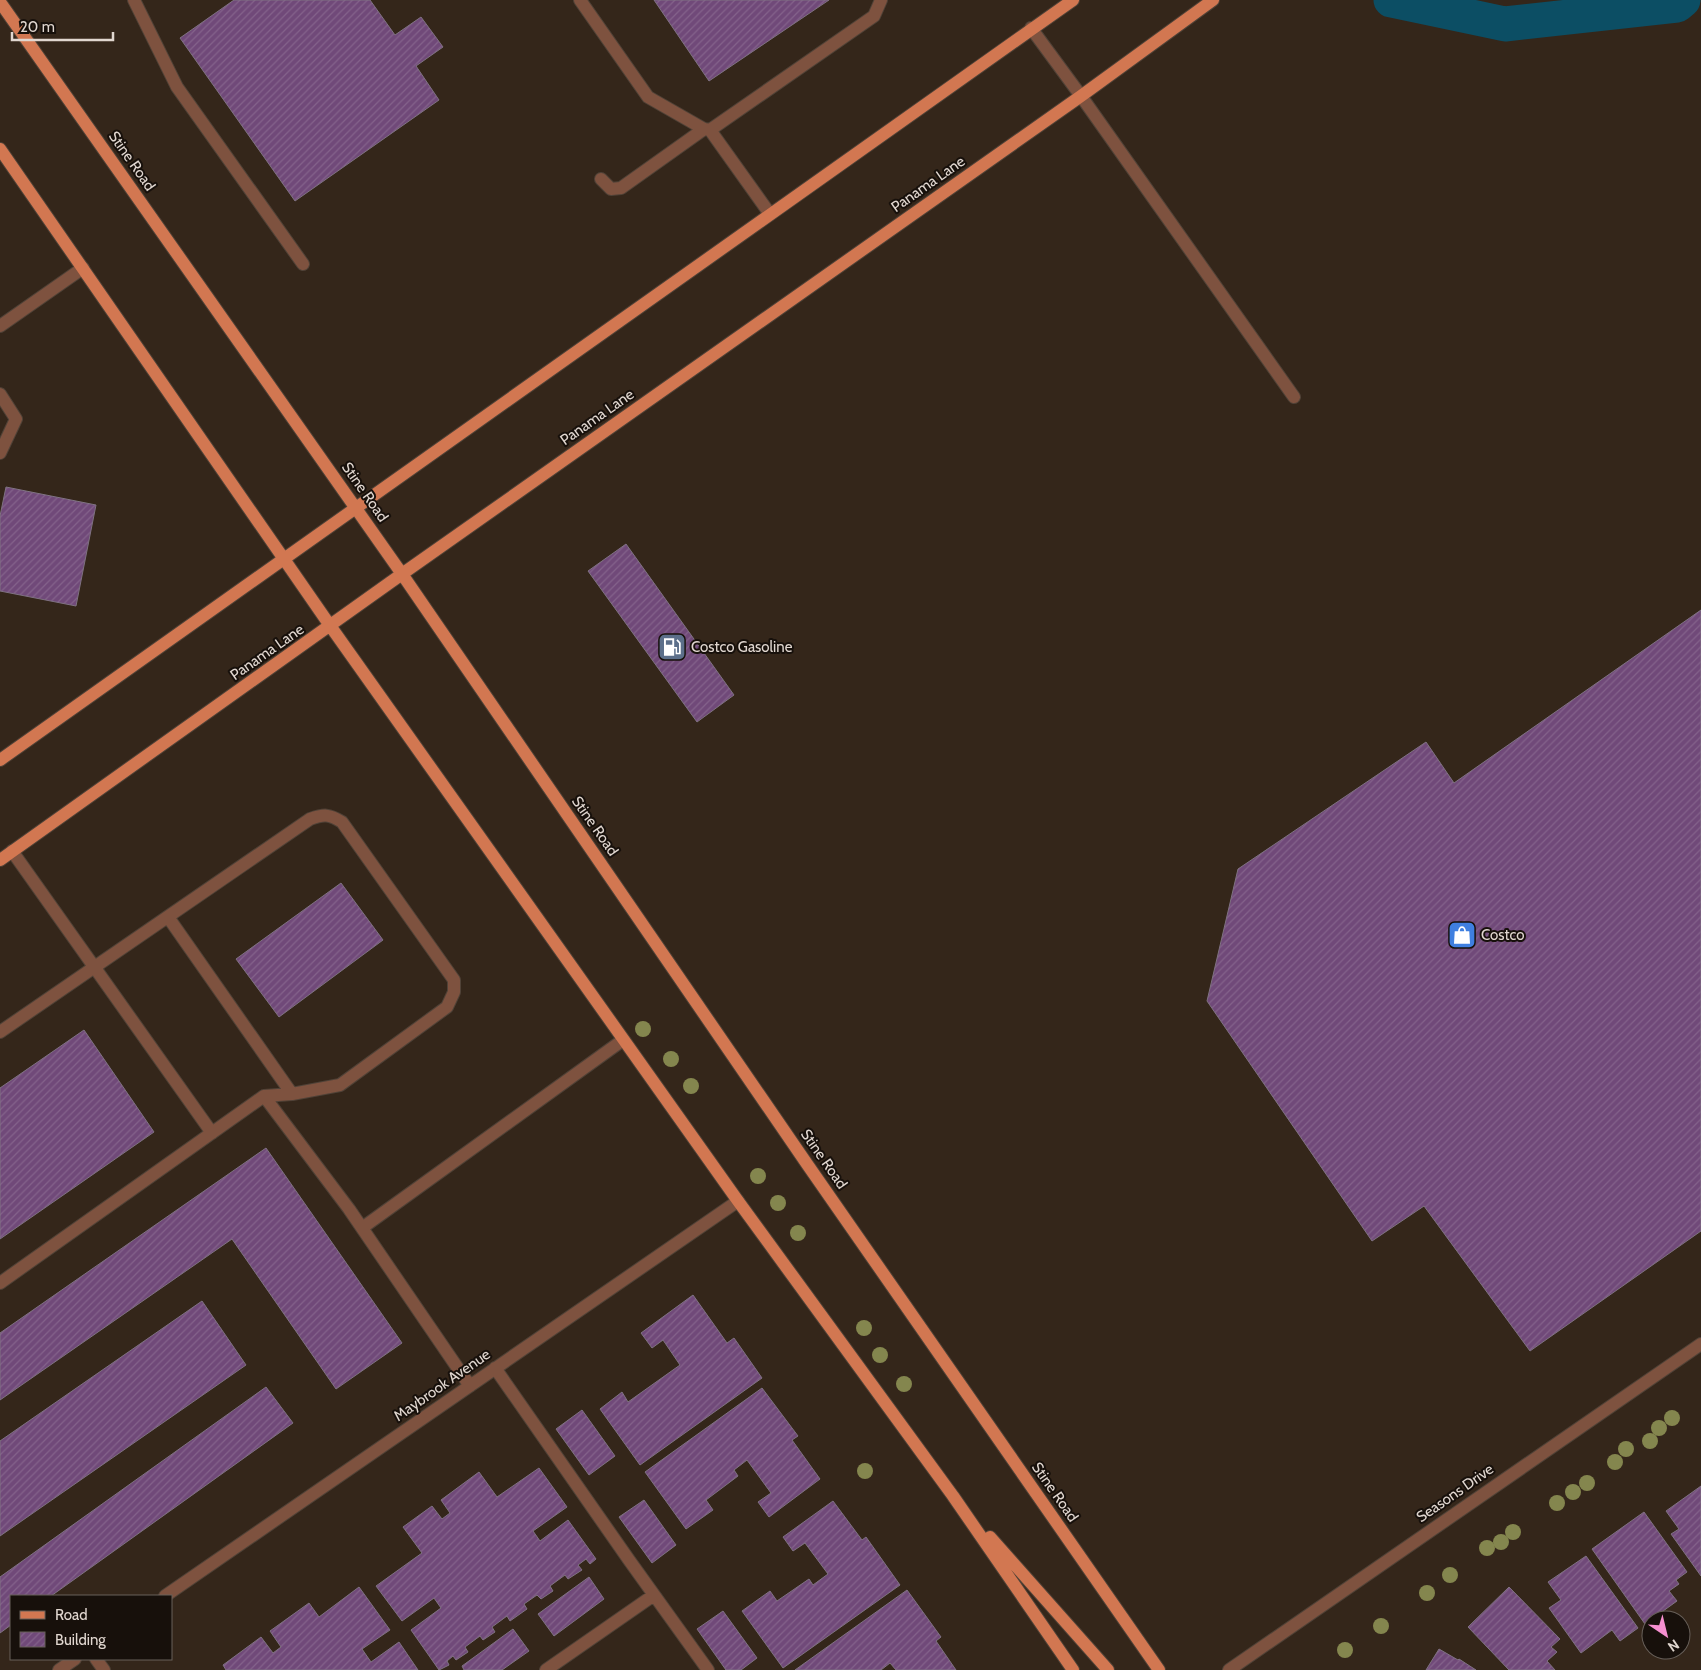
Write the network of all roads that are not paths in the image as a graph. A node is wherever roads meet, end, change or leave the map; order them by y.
1 (134, 0) edge
2 (580, 0) edge
3 (881, 0) edge
4 (1073, 0) edge
5 (1213, 0) edge
6 (0, 2) edge
7 (1031, 28) junction
8 (1082, 96) junction
9 (707, 130) junction
10 (0, 148) edge
11 (601, 179) dead end
12 (770, 214) junction
13 (303, 264) dead end
14 (83, 268) junction
15 (0, 326) edge
16 (0, 394) edge
17 (1294, 397) dead end
18 (0, 452) edge
19 (356, 508) junction
20 (284, 559) junction
21 (402, 574) junction
22 (331, 626) junction
23 (0, 760) edge
24 (12, 851) junction
25 (0, 860) edge
26 (168, 917) junction
27 (95, 967) junction
28 (0, 1032) edge
29 (623, 1040) junction
30 (292, 1094) junction
31 (264, 1096) junction
32 (212, 1133) junction
33 (738, 1201) junction
34 (362, 1228) junction
35 (0, 1283) edge
36 (1701, 1344) edge
37 (496, 1368) junction
38 (470, 1386) junction
39 (953, 1496) junction
40 (166, 1595) edge
41 (654, 1595) junction
42 (74, 1660) edge
43 (59, 1670) edge
44 (546, 1670) edge
45 (708, 1670) edge
46 (1073, 1670) edge
47 (1108, 1670) edge
48 (1159, 1670) edge
49 (1228, 1670) edge

1 - 13 street
2 - 9 street
3 - 9 street
4 - 7 main road
5 - 8 main road, Panama Lane
6 - 19 main road, Stine Road
7 - 8 street
7 - 12 main road
8 - 17 street
8 - 21 main road, Panama Lane
9 - 11 street
9 - 12 street
10 - 14 main road
12 - 19 main road
14 - 15 street
14 - 20 main road
16 - 18 street
19 - 20 main road
19 - 21 main road, Stine Road
20 - 22 main road
20 - 23 main road
21 - 22 main road, Panama Lane
21 - 48 main road, Stine Road
22 - 24 main road, Panama Lane
22 - 29 main road
24 - 25 main road, Panama Lane
24 - 27 street
26 - 27 street
26 - 30 street
26 - 30 street
27 - 28 street
27 - 32 street
29 - 33 main road
29 - 34 street
30 - 31 street
31 - 32 street
31 - 34 street
32 - 35 street
33 - 37 street, Maybrook Avenue
33 - 39 main road
34 - 38 street
36 - 49 street, Seasons Drive
37 - 38 street, Maybrook Avenue
37 - 41 street
38 - 40 street, Maybrook Avenue
39 - 46 main road
39 - 47 main road
41 - 44 street
41 - 45 street
42 - 43 street

